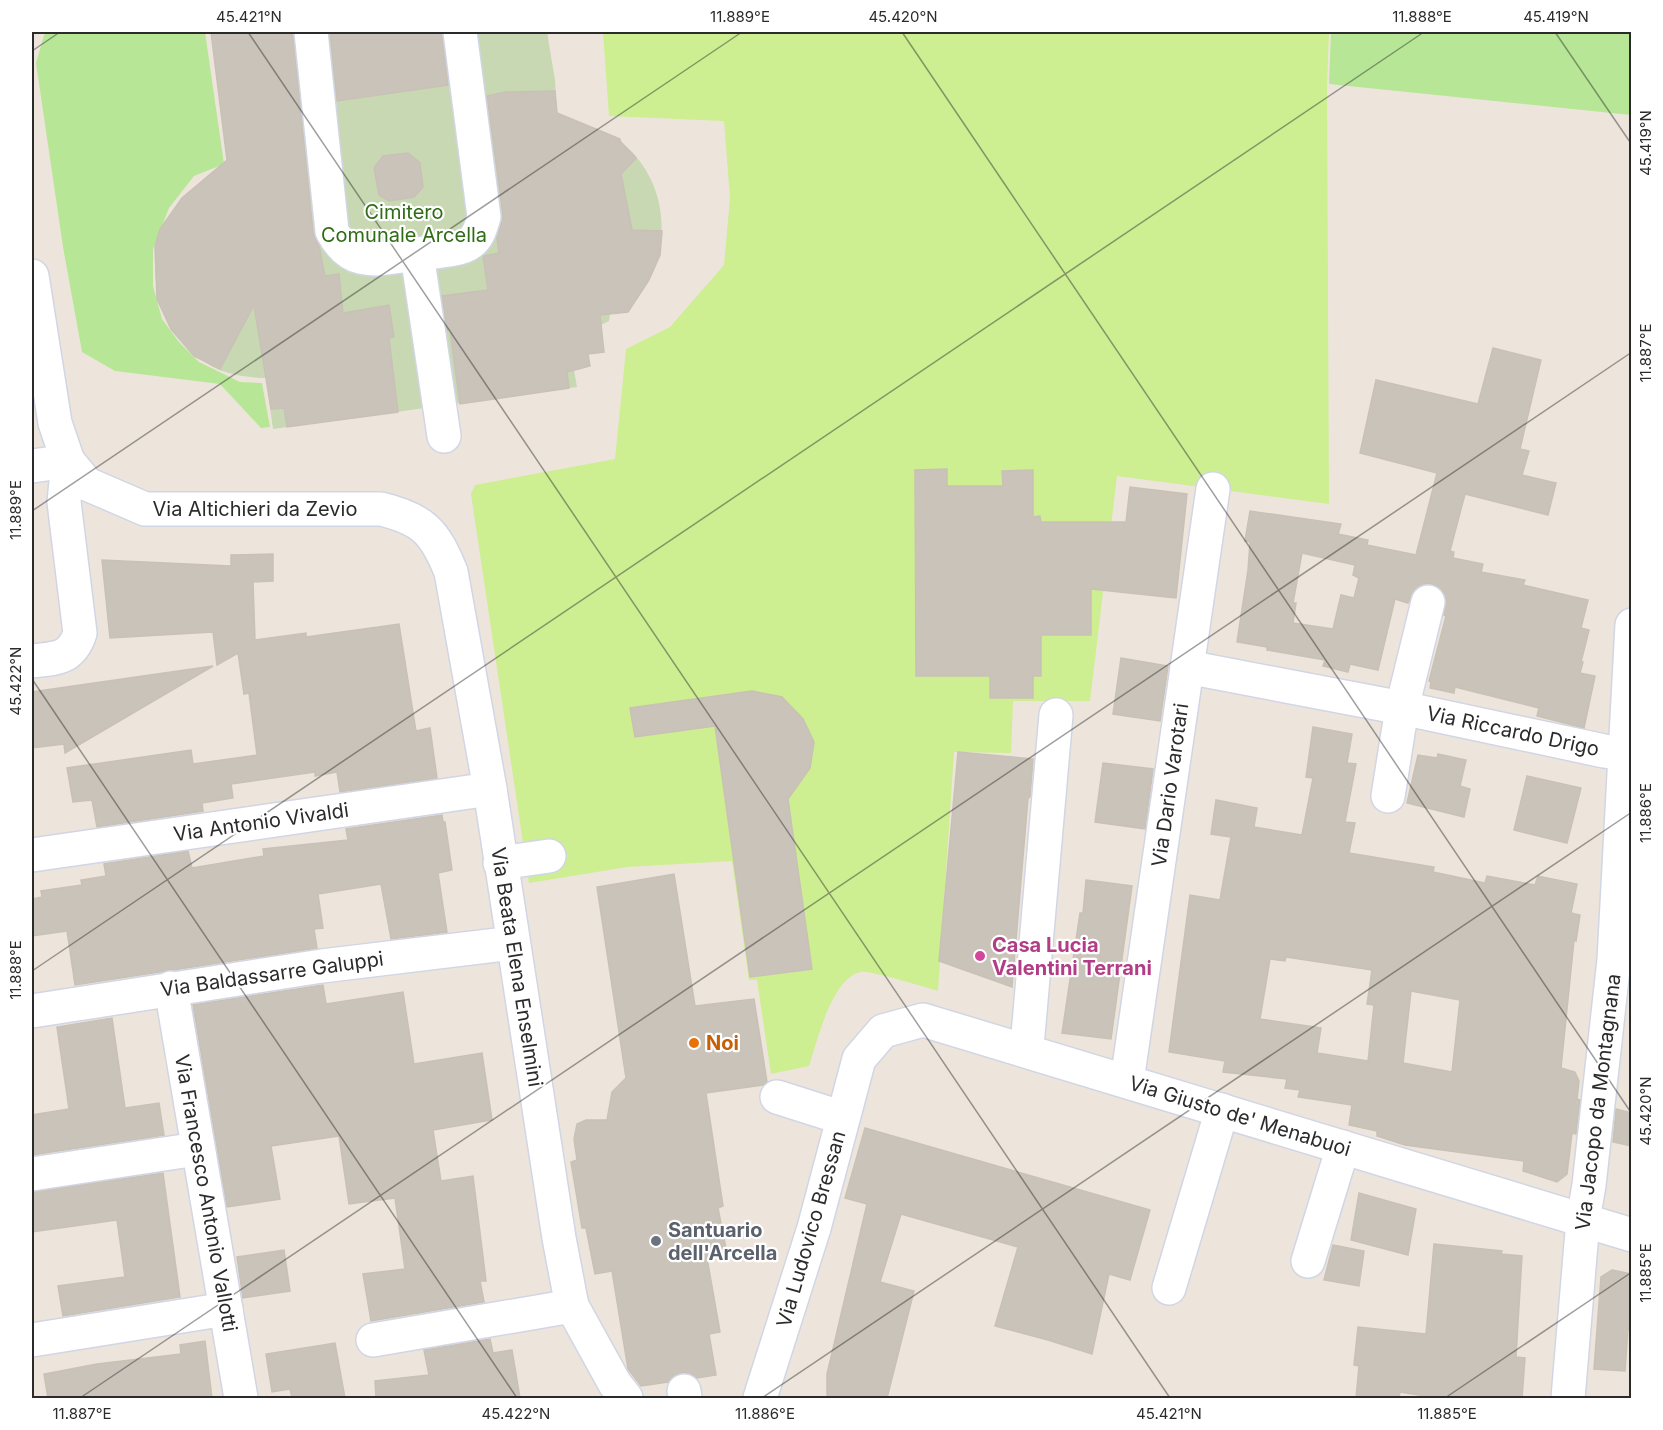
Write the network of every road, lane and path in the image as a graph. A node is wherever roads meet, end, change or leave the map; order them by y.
1 (311, 32) edge
2 (460, 32) edge
3 (417, 254) junction
4 (32, 276) edge
5 (444, 436) dead end
6 (68, 461) junction
7 (32, 466) edge
8 (1213, 489) dead end
9 (426, 528) joint
10 (1428, 602) dead end
11 (1632, 625) edge
12 (32, 661) edge
13 (1187, 667) junction
14 (1402, 708) junction
15 (1056, 716) dead end
16 (1624, 754) junction
17 (490, 789) junction
18 (1388, 796) dead end
19 (32, 855) edge
20 (549, 856) dead end
21 (500, 863) junction
22 (513, 943) junction
23 (1623, 962) edge
24 (171, 988) junction
25 (32, 1011) edge
26 (1025, 1050) junction
27 (859, 1059) joint
28 (1127, 1081) junction
29 (777, 1097) dead end
30 (1222, 1110) junction
31 (843, 1118) junction
32 (1343, 1148) junction
33 (198, 1149) junction
34 (32, 1174) edge
35 (1582, 1220) junction
36 (1632, 1235) edge
37 (1308, 1261) dead end
38 (1169, 1288) dead end
39 (226, 1309) junction
40 (580, 1319) junction
41 (32, 1340) edge
42 (372, 1340) dead end
43 (241, 1398) edge
44 (626, 1398) edge
45 (760, 1398) edge
46 (1568, 1398) edge

1 - 3 street
2 - 3 street
3 - 5 street
4 - 6 street, Via Altichieri da Zevio
6 - 7 street
6 - 9 street, Via Altichieri da Zevio
6 - 12 street
8 - 13 street, Via Dario Varotari
9 - 17 street, Via Beata Elena Enselmini
10 - 14 street, Via Riccardo Drigo
11 - 16 street, Via Jacopo da Montagnana
13 - 14 street, Via Riccardo Drigo
13 - 28 street, Via Dario Varotari
14 - 16 street, Via Riccardo Drigo
14 - 18 street, Via Riccardo Drigo
15 - 26 street
16 - 23 street, Via Jacopo da Montagnana
17 - 19 street, Via Antonio Vivaldi
17 - 21 street, Via Beata Elena Enselmini
20 - 21 street
21 - 22 street, Via Beata Elena Enselmini
22 - 24 street, Via Baldassarre Galuppi
22 - 40 street, Via Beata Elena Enselmini
23 - 35 street, Via Jacopo da Montagnana
24 - 25 street, Via Baldassarre Galuppi
24 - 33 street, Via Francesco Antonio Vallotti
26 - 27 street, Via Giusto de' Menabuoi
26 - 28 street, Via Giusto de' Menabuoi
27 - 31 street, Via Ludovico Bressan
28 - 30 street, Via Giusto de' Menabuoi
29 - 31 street
30 - 32 street, Via Giusto de' Menabuoi
30 - 38 street
31 - 45 street, Via Ludovico Bressan
32 - 35 street, Via Giusto de' Menabuoi
32 - 37 street
33 - 34 street
33 - 39 street, Via Francesco Antonio Vallotti
35 - 36 street, Via Giusto de' Menabuoi
35 - 46 street, Via Jacopo da Montagnana
39 - 41 street
39 - 43 street, Via Francesco Antonio Vallotti
40 - 42 street
40 - 44 street, Via Beata Elena Enselmini

